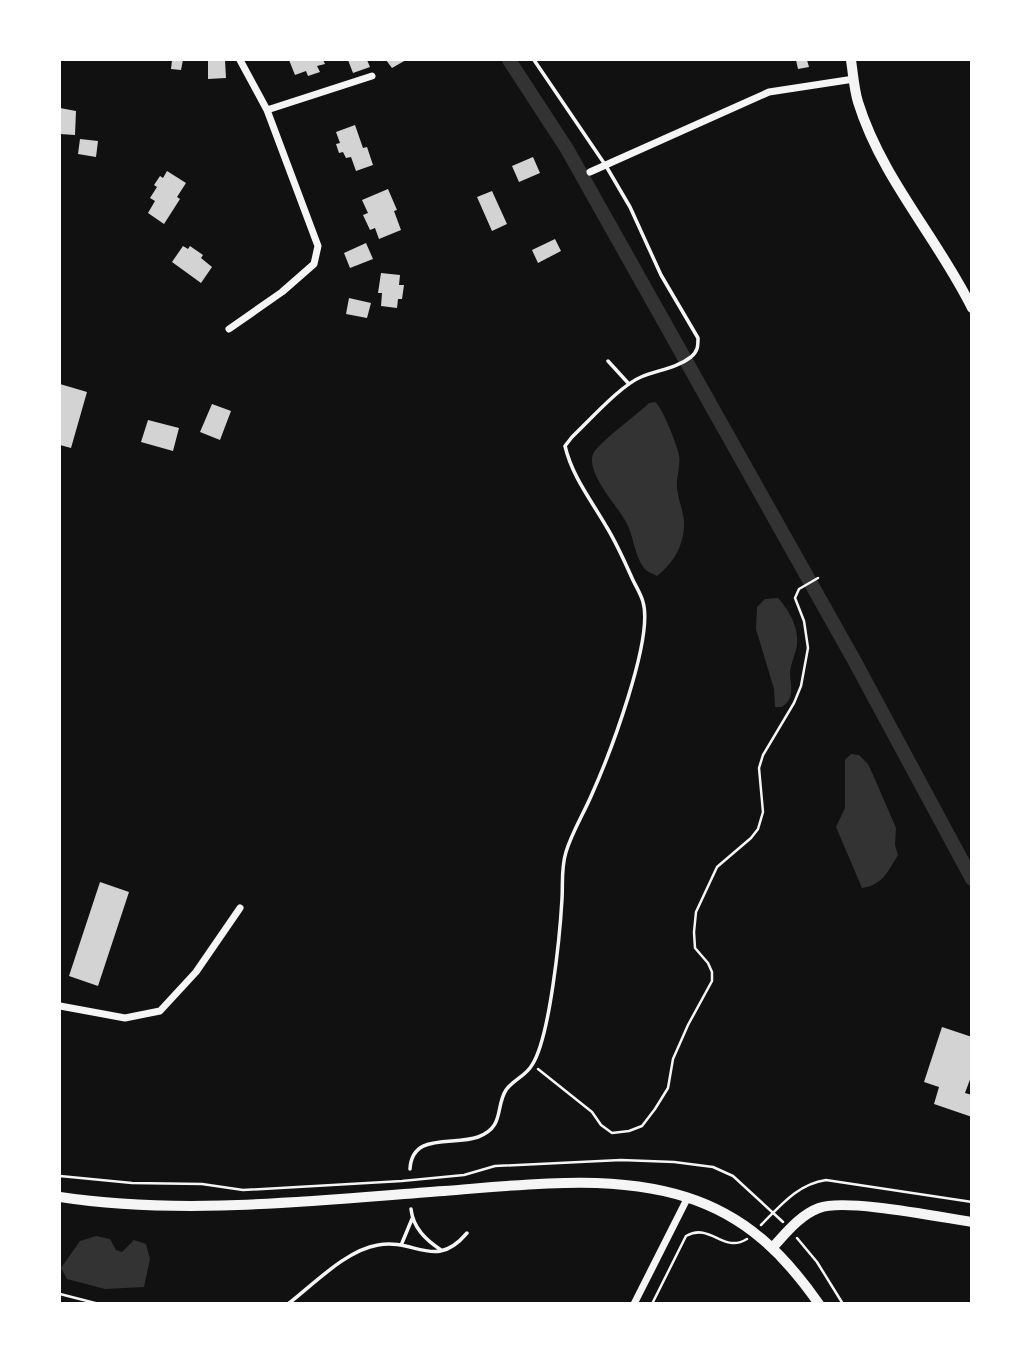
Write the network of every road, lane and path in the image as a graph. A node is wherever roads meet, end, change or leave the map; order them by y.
1 (240, 60) edge
2 (534, 60) edge
3 (852, 60) edge
4 (372, 76) dead end
5 (854, 79) junction
6 (267, 110) junction
7 (606, 166) junction
8 (590, 172) dead end
9 (971, 308) edge
10 (229, 329) dead end
11 (608, 361) dead end
12 (629, 384) junction
13 (818, 578) dead end
14 (240, 908) dead end
15 (60, 1006) edge
16 (533, 1064) junction
17 (410, 1169) dead end
18 (60, 1197) edge
19 (688, 1198) junction
20 (971, 1202) edge
21 (411, 1209) dead end
22 (412, 1220) junction
23 (971, 1222) edge
24 (755, 1231) junction
25 (467, 1233) dead end
26 (401, 1244) junction
27 (773, 1247) junction
28 (444, 1252) junction
29 (60, 1294) edge
30 (99, 1304) edge
31 (288, 1304) edge
32 (634, 1304) edge
33 (652, 1304) edge
34 (819, 1304) edge

1 - 6 street
2 - 7 lane
3 - 5 main road
4 - 6 street
5 - 7 street
5 - 9 main road
6 - 10 street
7 - 8 street
7 - 12 lane
11 - 12 lane
12 - 16 lane
13 - 16 path
14 - 15 street
16 - 17 lane
18 - 19 main road
19 - 24 main road
19 - 32 street
20 - 24 path
21 - 22 lane
22 - 26 lane
22 - 28 lane
23 - 27 main road
24 - 27 main road
24 - 33 path
25 - 28 lane
26 - 28 lane
26 - 31 lane
27 - 34 main road
29 - 30 path

